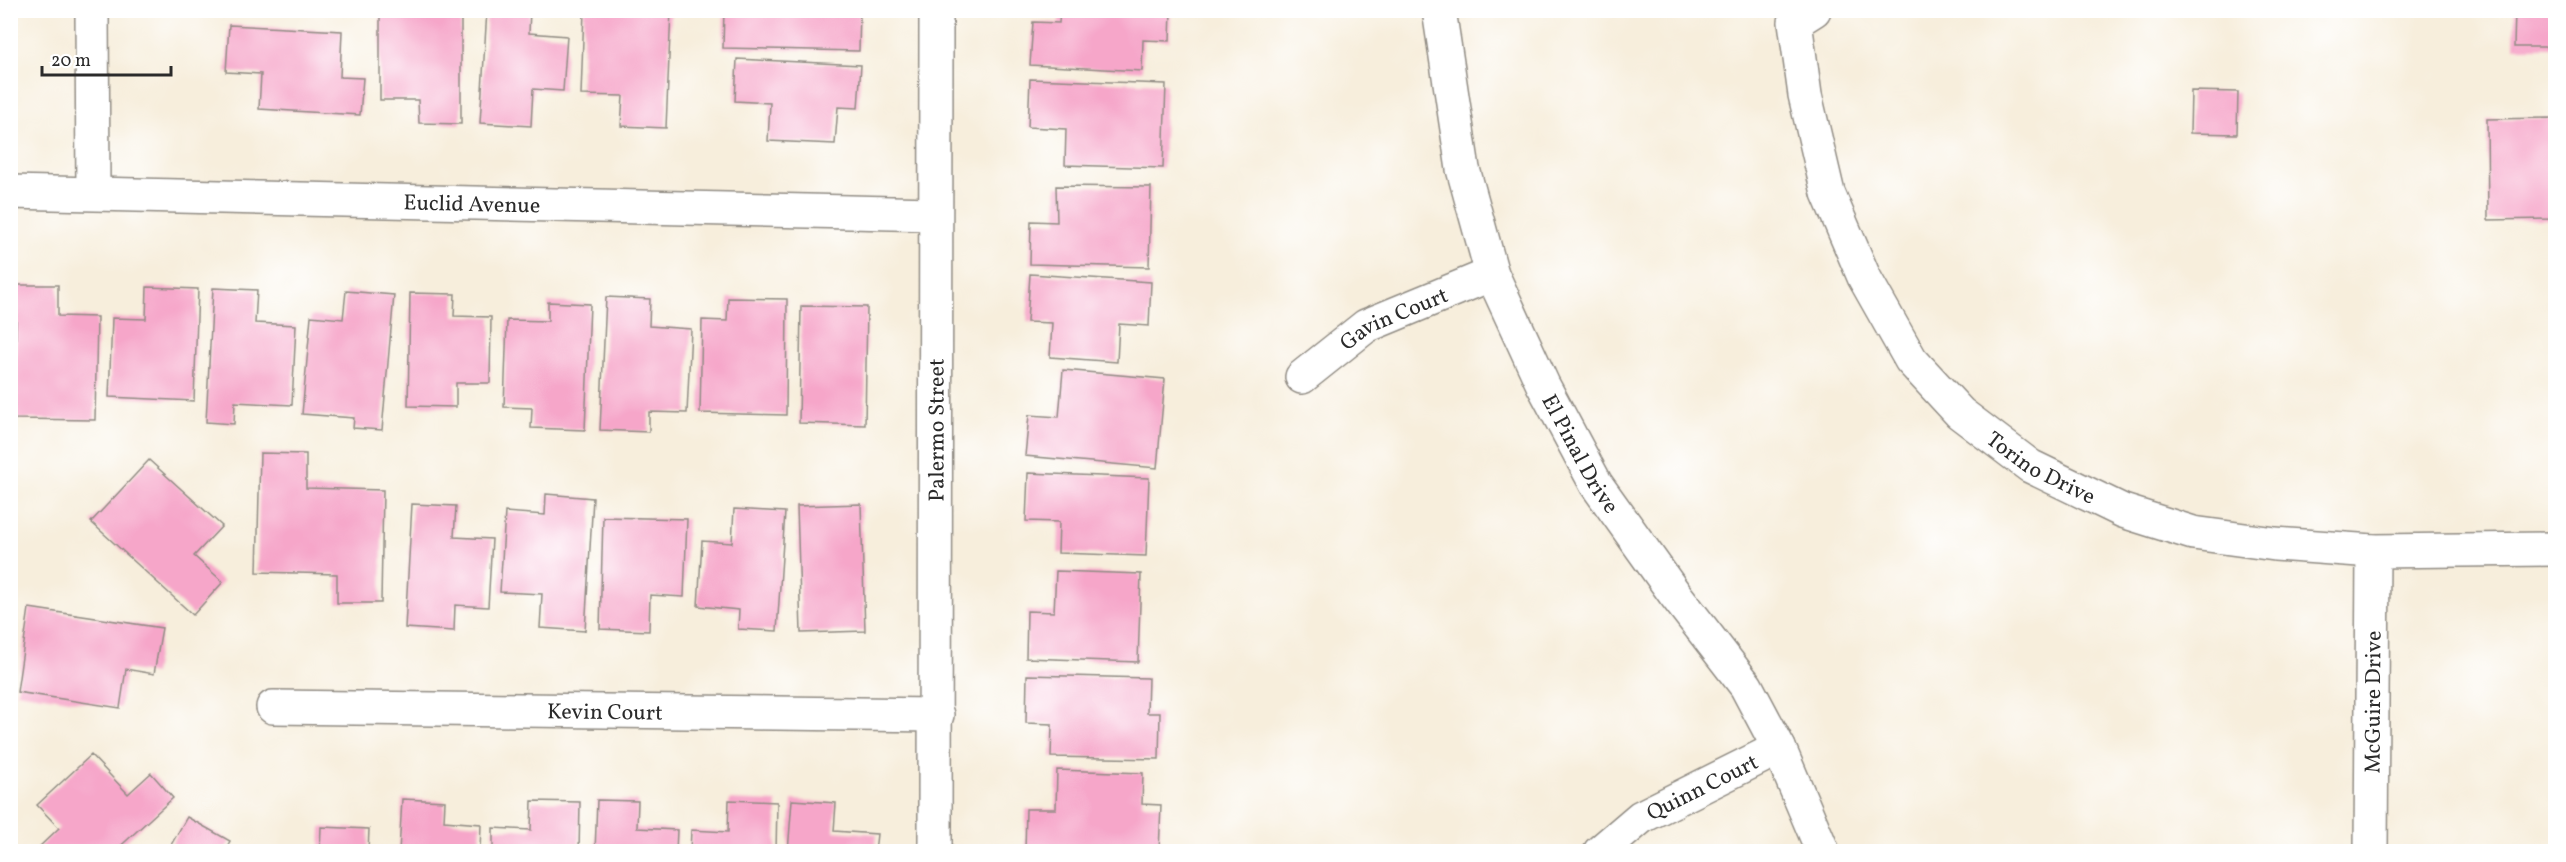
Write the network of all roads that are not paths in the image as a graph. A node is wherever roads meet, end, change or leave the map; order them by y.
1 (92, 10) edge
2 (936, 10) edge
3 (1439, 10) edge
4 (1804, 16) edge
5 (10, 192) edge
6 (93, 194) junction
7 (934, 214) junction
8 (1492, 274) junction
9 (1302, 377) dead end
10 (2556, 549) edge
11 (2373, 551) junction
12 (273, 707) dead end
13 (937, 716) junction
14 (1779, 748) junction
15 (935, 852) edge
16 (1600, 852) edge
17 (1823, 852) edge
18 (2371, 852) edge

1 - 6 street
2 - 7 street, Palermo Street
3 - 8 street, El Pinal Drive
4 - 11 street, Torino Drive
5 - 6 street, Euclid Avenue
6 - 7 street, Euclid Avenue
7 - 13 street, Palermo Street
8 - 9 street, Gavin Court
8 - 14 street, El Pinal Drive
10 - 11 street, Torino Drive
11 - 18 street, McGuire Drive
12 - 13 street, Kevin Court
13 - 15 street, Palermo Street
14 - 16 street, Quinn Court
14 - 17 street, El Pinal Drive

